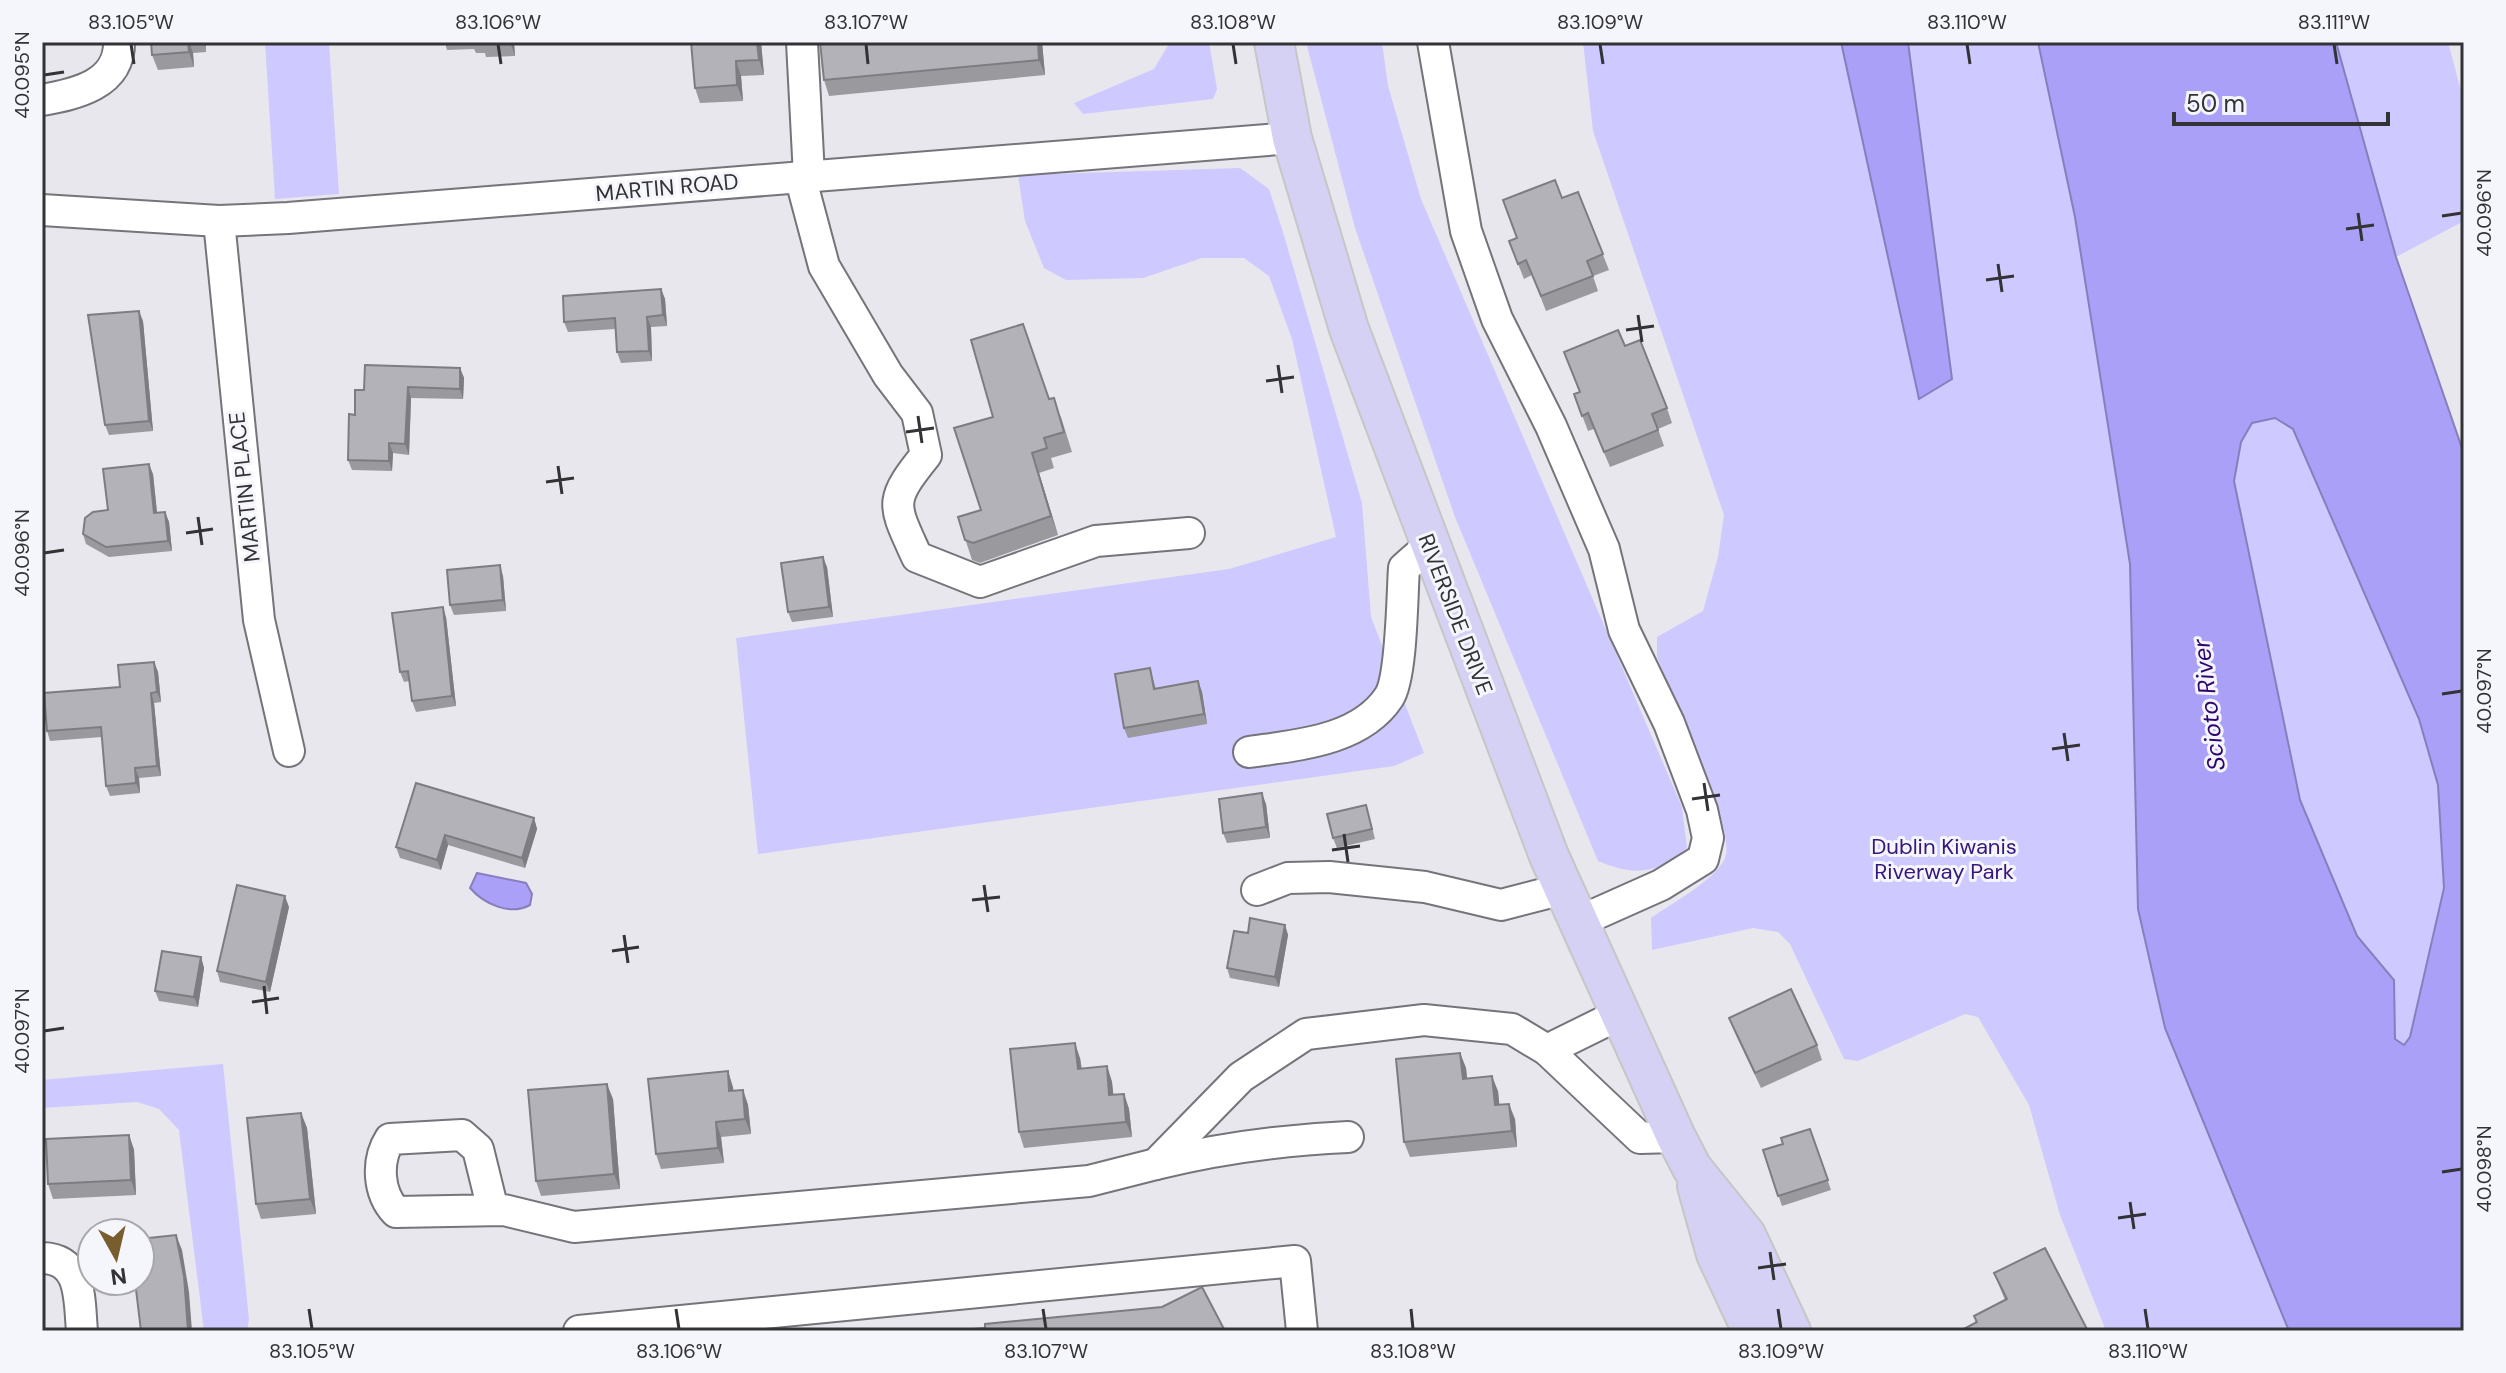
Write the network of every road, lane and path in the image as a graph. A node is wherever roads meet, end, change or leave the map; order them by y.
1 (119, 42) edge
2 (802, 42) edge
3 (1274, 42) edge
4 (1433, 42) edge
5 (42, 100) edge
6 (1292, 138) junction
7 (804, 176) junction
8 (42, 210) edge
9 (219, 221) junction
10 (1189, 533) dead end
11 (1430, 545) junction
12 (289, 751) dead end
13 (1249, 752) dead end
14 (1257, 890) dead end
15 (1570, 905) junction
16 (1620, 1014) junction
17 (1547, 1050) junction
18 (1348, 1137) dead end
19 (1684, 1152) junction
20 (1156, 1164) junction
21 (493, 1210) dead end
22 (42, 1258) edge
23 (1781, 1327) edge
24 (82, 1331) edge
25 (579, 1331) edge
26 (1302, 1331) edge

1 - 5 street
2 - 7 street
3 - 6 main road, RIVERSIDE DRIVE
4 - 15 street
6 - 7 street, MARTIN ROAD
6 - 11 main road, RIVERSIDE DRIVE
7 - 9 street, MARTIN ROAD
7 - 10 street
8 - 9 street, MARTIN ROAD
9 - 12 street, MARTIN PLACE
11 - 13 street
11 - 15 main road, RIVERSIDE DRIVE
14 - 15 street
15 - 16 main road, RIVERSIDE DRIVE
16 - 17 street
16 - 19 main road, RIVERSIDE DRIVE
17 - 19 street
17 - 20 street
18 - 20 street
19 - 23 main road, RIVERSIDE DRIVE
20 - 21 street
22 - 24 street
25 - 26 street

